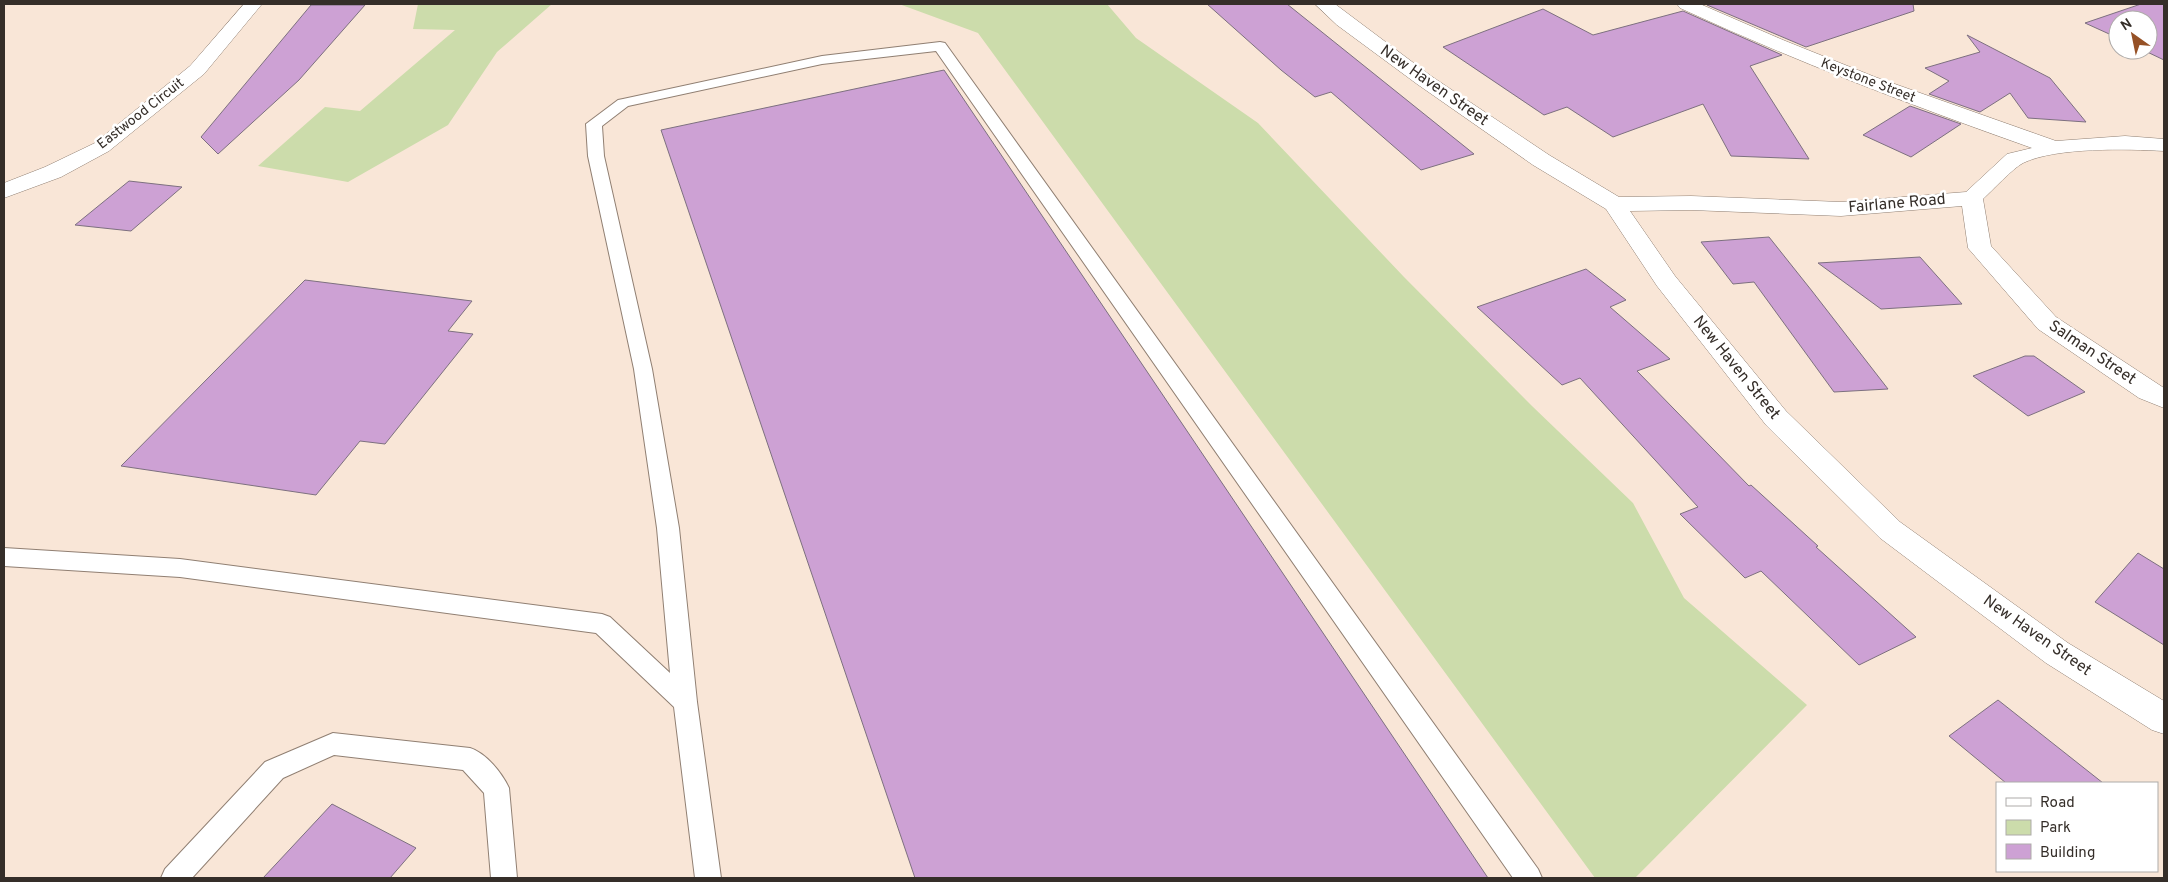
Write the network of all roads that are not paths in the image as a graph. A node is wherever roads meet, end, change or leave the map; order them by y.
1 (253, 4) edge
2 (1324, 4) edge
3 (1686, 4) edge
4 (2164, 145) edge
5 (2054, 148) junction
6 (4, 191) edge
7 (1972, 198) junction
8 (1614, 204) junction
9 (2164, 399) edge
10 (4, 557) edge
11 (685, 702) junction
12 (2164, 719) edge
13 (174, 878) edge
14 (504, 878) edge
15 (708, 878) edge
16 (1529, 878) edge

1 - 6 street, Eastwood Circuit
2 - 8 street, New Haven Street
3 - 5 street, Keystone Street
4 - 5 street
5 - 7 street
7 - 8 street, Fairlane Road
7 - 9 street, Salman Street
8 - 12 street, New Haven Street
10 - 11 lane
11 - 15 lane
11 - 16 lane
13 - 14 lane

